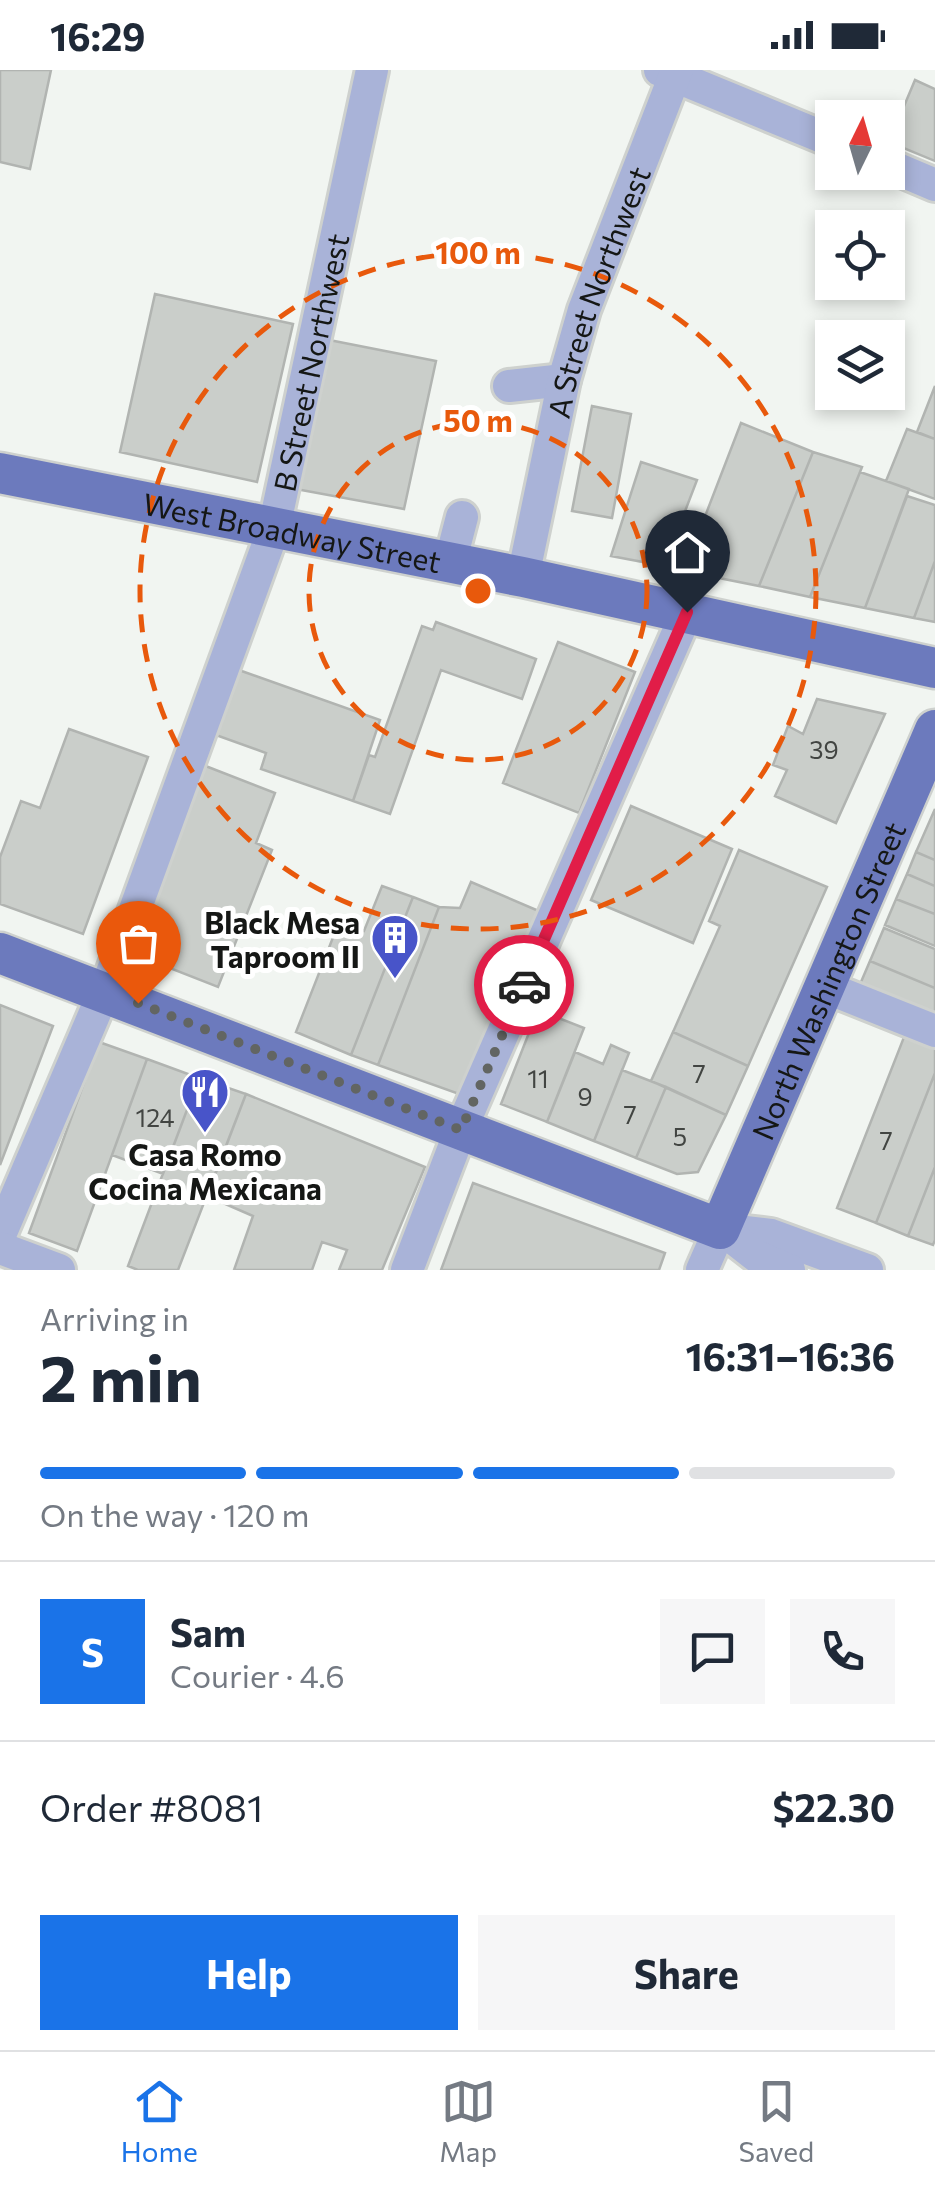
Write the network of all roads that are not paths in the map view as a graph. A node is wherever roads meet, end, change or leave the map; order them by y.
1 (372, 70) edge
2 (671, 71) edge
3 (815, 134) edge
4 (905, 173) edge
5 (935, 186) edge
6 (564, 380) junction
7 (509, 386) dead end
8 (0, 473) edge
9 (462, 517) dead end
10 (274, 528) junction
11 (450, 563) junction
12 (522, 577) junction
13 (687, 612) junction
14 (935, 668) edge
15 (935, 730) edge
16 (0, 953) edge
17 (824, 987) junction
18 (102, 989) junction
19 (935, 1031) edge
20 (461, 1130) junction
21 (720, 1229) junction
22 (0, 1235) edge
23 (0, 1248) edge
24 (60, 1270) edge
25 (407, 1270) edge
26 (702, 1270) edge
27 (789, 1270) edge
28 (867, 1270) edge

1 - 10 street, B Street Northwest
2 - 3 street
2 - 6 street, A Street Northwest
4 - 5 street
6 - 7 street
6 - 12 street, A Street Northwest
8 - 10 main road, West Broadway Street
9 - 11 street
10 - 11 main road, West Broadway Street
10 - 18 street, B Street Northwest
11 - 12 main road, West Broadway Street
12 - 13 main road, West Broadway Street
13 - 14 main road, West Broadway Street
13 - 20 street
15 - 17 main road, North Washington Street
16 - 18 main road
17 - 19 street
17 - 21 main road, North Washington Street
18 - 20 main road
18 - 22 street, B Street Northwest
20 - 21 main road
20 - 25 street
21 - 26 street
21 - 27 street
21 - 28 street
23 - 24 street

